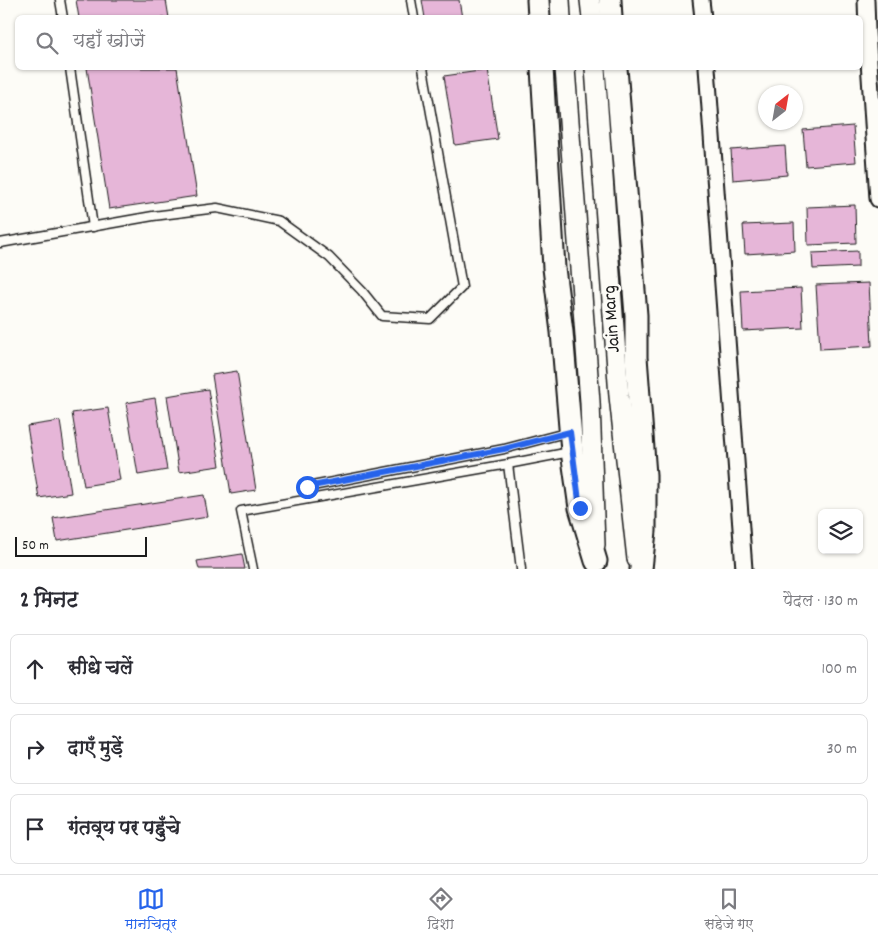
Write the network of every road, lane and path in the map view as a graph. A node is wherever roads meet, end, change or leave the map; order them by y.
1 (60, 0) edge
2 (411, 0) edge
3 (538, 0) edge
4 (560, 0) edge
5 (590, 0) edge
6 (610, 0) edge
7 (701, 0) edge
8 (866, 0) edge
9 (62, 15) edge
10 (414, 15) edge
11 (539, 15) edge
12 (561, 15) edge
13 (592, 15) edge
14 (611, 15) edge
15 (703, 15) edge
16 (70, 70) edge
17 (423, 70) edge
18 (542, 70) edge
19 (565, 70) edge
20 (595, 70) edge
21 (616, 70) edge
22 (706, 70) edge
23 (878, 199) edge
24 (93, 227) junction
25 (0, 244) edge
26 (571, 442) junction
27 (508, 464) junction
28 (307, 487) dead end
29 (596, 565) edge
30 (253, 569) edge
31 (521, 569) edge
32 (638, 569) edge
33 (642, 569) edge
34 (744, 569) edge

1 - 9 lane
2 - 10 lane
3 - 11 main road
4 - 12 street
5 - 13 street
6 - 14 main road
7 - 15 street
8 - 23 street
16 - 24 lane
17 - 24 lane
18 - 26 main road
19 - 29 street, Jain Marg
20 - 32 street, Jain Marg
21 - 33 main road
22 - 34 street
24 - 25 lane
26 - 27 lane
26 - 28 lane
26 - 29 main road
27 - 30 lane
27 - 31 lane

